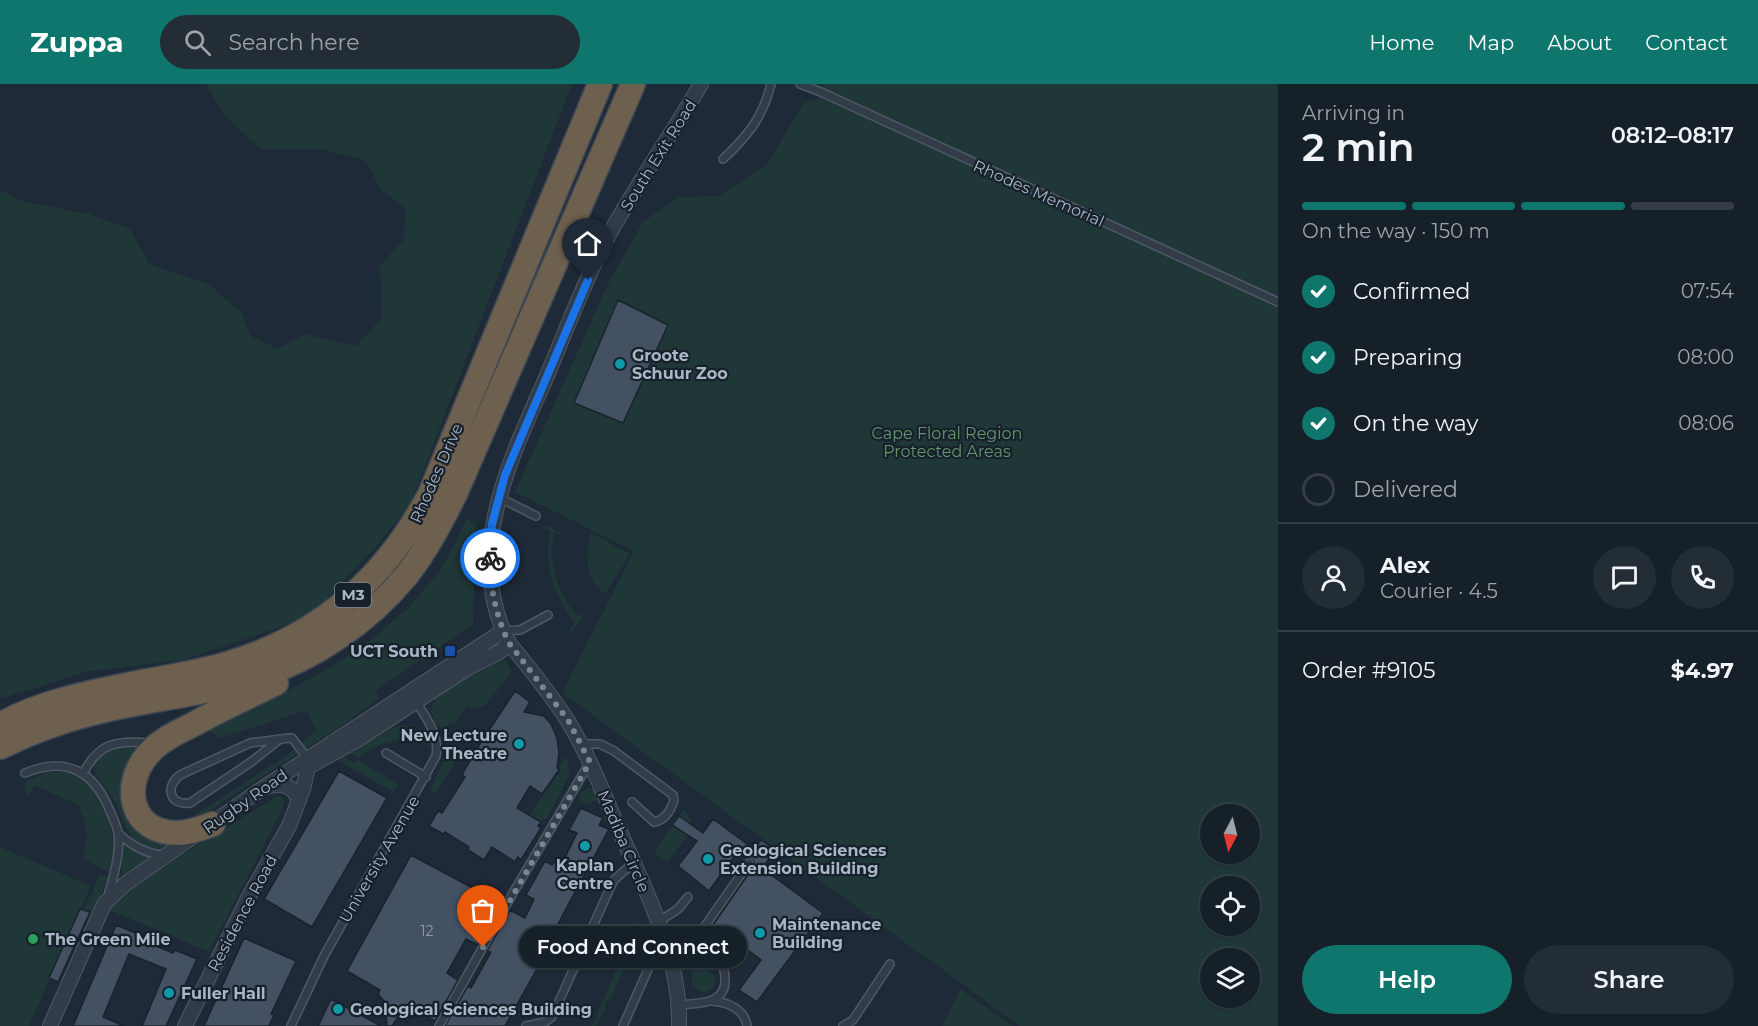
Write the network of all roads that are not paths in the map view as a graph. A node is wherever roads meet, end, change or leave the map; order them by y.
1 (600, 84) edge
2 (633, 84) edge
3 (644, 84) edge
4 (701, 84) edge
5 (771, 84) edge
6 (800, 84) edge
7 (603, 154) junction
8 (723, 159) dead end
9 (1278, 302) edge
10 (455, 494) junction
11 (498, 497) junction
12 (536, 516) dead end
13 (548, 615) dead end
14 (520, 630) junction
15 (506, 637) junction
16 (413, 696) junction
17 (0, 725) edge
18 (280, 739) junction
19 (159, 744) junction
20 (582, 744) junction
21 (0, 747) edge
22 (386, 753) dead end
23 (310, 761) junction
24 (590, 762) junction
25 (25, 773) dead end
26 (83, 774) junction
27 (426, 777) junction
28 (262, 788) junction
29 (299, 800) junction
30 (632, 802) dead end
31 (213, 824) junction
32 (118, 834) junction
33 (166, 855) junction
34 (633, 862) junction
35 (749, 863) dead end
36 (688, 897) dead end
37 (105, 903) junction
38 (661, 929) junction
39 (890, 964) dead end
40 (709, 1001) junction
41 (680, 1005) junction
42 (50, 1026) edge
43 (185, 1026) edge
44 (291, 1026) edge
45 (439, 1026) edge
46 (526, 1026) edge
47 (623, 1026) edge
48 (679, 1026) edge
49 (747, 1026) edge
50 (843, 1026) edge

1 - 17 highway, Rhodes Drive / M3
2 - 7 highway, M3
3 - 7 highway
4 - 11 street, South Exit Road
5 - 8 lane
6 - 9 lane, Rhodes Memorial
7 - 10 highway, Rhodes Drive / M3
10 - 19 highway
10 - 21 highway, Rhodes Drive / M3
11 - 12 lane
11 - 15 street, South Exit Road
13 - 14 lane
14 - 15 lane
14 - 15 lane
15 - 16 street, Rugby Road
15 - 20 street, Madiba Circle
16 - 23 street, Rugby Road
16 - 27 lane, University Avenue
18 - 18 lane
18 - 23 lane
19 - 26 lane
19 - 31 highway
20 - 24 street, Madiba Circle
20 - 30 lane
22 - 27 lane
23 - 28 street, Rugby Road
23 - 29 street, Rugby Road
24 - 34 street, Madiba Circle
24 - 45 lane
25 - 26 lane
26 - 32 lane
27 - 44 lane, University Avenue
28 - 29 street
28 - 31 street, Rugby Road
29 - 43 street, Residence Road
31 - 33 street, Rugby Road
32 - 33 lane
32 - 37 lane
33 - 37 street, Rugby Road
34 - 38 street, Madiba Circle
34 - 46 lane
35 - 40 lane
36 - 38 lane
37 - 42 street, Rugby Road
38 - 41 street, Madiba Circle
38 - 47 lane
39 - 50 lane
40 - 41 lane
40 - 49 lane
41 - 48 street, Madiba Circle

